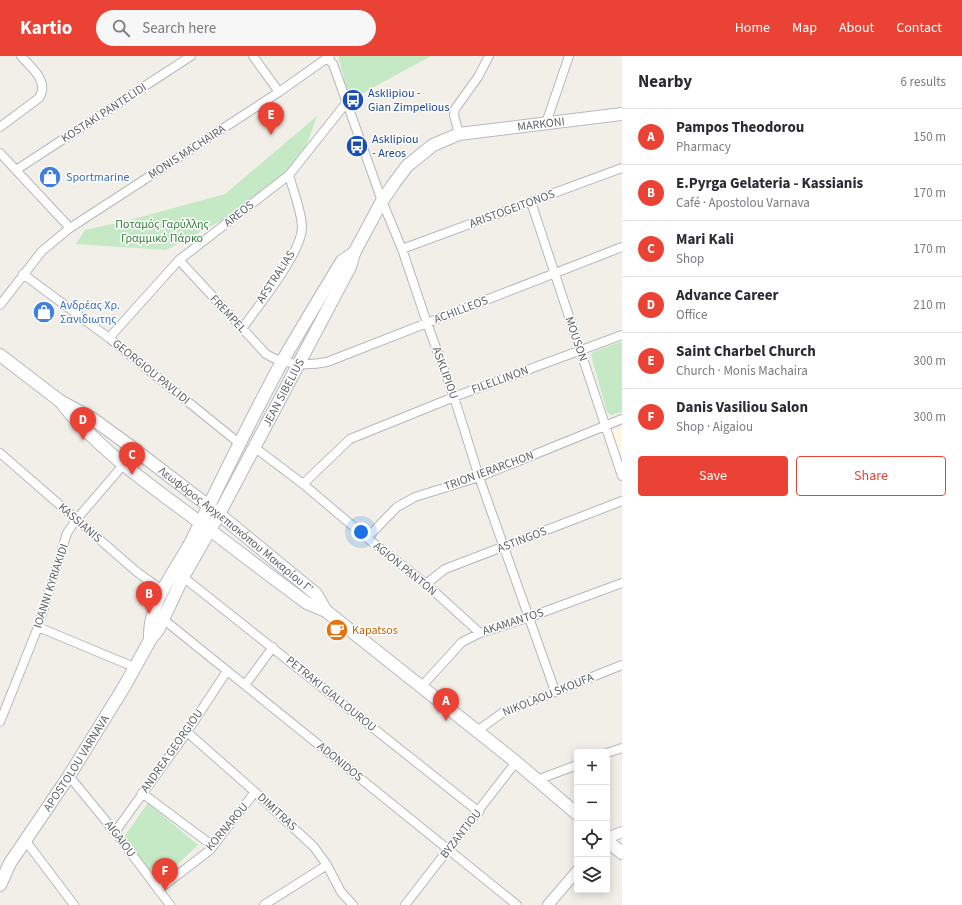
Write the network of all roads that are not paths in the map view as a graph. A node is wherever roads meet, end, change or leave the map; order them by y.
1 (21, 56) edge
2 (191, 56) edge
3 (253, 56) edge
4 (489, 56) edge
5 (569, 56) edge
6 (329, 57) edge
7 (279, 92) junction
8 (347, 102) junction
9 (622, 114) edge
10 (546, 123) junction
11 (0, 127) edge
12 (460, 134) junction
13 (0, 153) edge
14 (622, 168) edge
15 (16, 170) junction
16 (289, 175) junction
17 (382, 201) junction
18 (531, 202) junction
19 (70, 228) junction
20 (622, 247) edge
21 (402, 249) junction
22 (354, 253) junction
23 (179, 260) junction
24 (23, 274) junction
25 (554, 274) junction
26 (0, 305) edge
27 (427, 323) junction
28 (242, 329) junction
29 (622, 335) edge
30 (109, 338) junction
31 (581, 351) junction
32 (0, 355) edge
33 (283, 360) junction
34 (298, 364) junction
35 (454, 397) junction
36 (60, 401) junction
37 (622, 419) edge
38 (606, 425) junction
39 (239, 443) junction
40 (254, 447) junction
41 (0, 453) edge
42 (124, 464) junction
43 (622, 476) edge
44 (479, 477) junction
45 (303, 484) junction
46 (622, 501) edge
47 (208, 507) junction
48 (219, 514) junction
49 (76, 520) junction
50 (200, 522) junction
51 (210, 530) junction
52 (367, 538) junction
53 (503, 547) junction
54 (183, 577) junction
55 (622, 583) edge
56 (426, 584) junction
57 (162, 590) junction
58 (326, 611) junction
59 (530, 617) junction
60 (163, 619) junction
61 (38, 627) junction
62 (480, 632) junction
63 (150, 640) junction
64 (273, 648) junction
65 (622, 665) edge
66 (134, 667) junction
67 (227, 671) junction
68 (244, 685) junction
69 (421, 687) junction
70 (555, 691) junction
71 (0, 722) edge
72 (477, 730) junction
73 (186, 732) junction
74 (622, 748) edge
75 (610, 752) edge
76 (516, 762) junction
77 (574, 766) edge
78 (69, 776) junction
79 (537, 780) junction
80 (256, 792) junction
81 (142, 793) junction
82 (574, 811) edge
83 (479, 812) junction
84 (115, 832) junction
85 (622, 832) edge
86 (610, 838) edge
87 (25, 840) junction
88 (610, 842) edge
89 (213, 846) junction
90 (449, 850) junction
91 (622, 853) edge
92 (327, 865) junction
93 (574, 875) edge
94 (0, 885) edge
95 (158, 890) junction
96 (351, 904) edge
97 (74, 905) edge
98 (170, 905) edge
99 (264, 905) edge
100 (405, 905) edge
101 (517, 905) edge
102 (548, 905) edge

1 - 11 street
2 - 15 street, KOSTAKI PANTELIDI
3 - 7 street
4 - 12 street
5 - 10 street
6 - 7 street, MONIS MACHAIRA
6 - 8 street, ASKLIPIOU
7 - 19 street, MONIS MACHAIRA
8 - 16 street, AREOS
8 - 17 street, ASKLIPIOU
9 - 10 main road, MARKONI
10 - 12 main road, MARKONI
12 - 17 main road, JEAN SIBELIUS
13 - 15 street
14 - 18 street, ARISTOGEITONOS
15 - 19 street
16 - 23 street, AREOS
16 - 28 street, AFSTRALIAS
17 - 21 street, ASKLIPIOU
17 - 22 main road, JEAN SIBELIUS
18 - 21 street, ARISTOGEITONOS
18 - 25 street, MOUSON
19 - 24 street, MONIS MACHAIRA
20 - 25 street, ACHILLEOS
21 - 27 street, ASKLIPIOU
22 - 33 main road, JEAN SIBELIUS
22 - 34 main road, JEAN SIBELIUS
23 - 28 street, FREMPEL
23 - 30 street, AREOS
24 - 26 street, MONIS MACHAIRA
24 - 30 street, GEORGIOU PAVLIDI
25 - 27 street, ACHILLEOS
25 - 31 street, MOUSON
27 - 34 street, ACHILLEOS
27 - 35 street, ASKLIPIOU
28 - 33 street, FREMPEL
29 - 31 street, FILELLINON
30 - 39 street, GEORGIOU PAVLIDI
31 - 35 street, FILELLINON
31 - 38 street, MOUSON
32 - 36 main road, Λεωφόρος Αρχιεπισκόπου Μακαρίου Γ’
33 - 34 street, ACHILLEOS
33 - 39 main road, JEAN SIBELIUS
34 - 40 main road, JEAN SIBELIUS
35 - 44 street, ASKLIPIOU
35 - 45 street, FILELLINON
36 - 42 main road, Λεωφόρος Αρχιεπισκόπου Μακαρίου Γ’
36 - 47 main road, Λεωφόρος Αρχιεπισκόπου Μακαρίου Γ’
37 - 38 street, TRION IERARCHON
38 - 43 street, MOUSON
38 - 44 street, TRION IERARCHON
39 - 47 main road, JEAN SIBELIUS
40 - 45 street, AGION PANTON
40 - 48 main road, JEAN SIBELIUS
41 - 49 street, KASSIANIS
42 - 49 street, IOANNI KYRIAKIDI
42 - 50 main road, Λεωφόρος Αρχιεπισκόπου Μακαρίου Γ’
44 - 52 street, TRION IERARCHON
44 - 53 street, ASKLIPIOU
45 - 52 street, AGION PANTON
46 - 53 street, ASTINGOS
47 - 48 main road, Λεωφόρος Αρχιεπισκόπου Μακαρίου Γ’
47 - 50 main road, JEAN SIBELIUS
48 - 51 main road, JEAN SIBELIUS
48 - 58 main road, Λεωφόρος Αρχιεπισκόπου Μακαρίου Γ’
49 - 57 street, KASSIANIS
49 - 61 street, IOANNI KYRIAKIDI
50 - 51 main road, Λεωφόρος Αρχιεπισκόπου Μακαρίου Γ’
50 - 57 main road, APOSTOLOU VARNAVA
51 - 54 main road, APOSTOLOU VARNAVA
51 - 58 main road, Λεωφόρος Αρχιεπισκόπου Μακαρίου Γ’
52 - 56 street, AGION PANTON
53 - 56 street, ASTINGOS
53 - 59 street, ASKLIPIOU
54 - 60 main road, APOSTOLOU VARNAVA
54 - 64 street, PETRAKI GIALLOUROU
55 - 59 street, AKAMANTOS
56 - 62 street, AGION PANTON
57 - 63 main road, APOSTOLOU VARNAVA
58 - 69 main road, Λεωφόρος Αρχιεπισκόπου Μακαρίου Γ’
59 - 62 street, AKAMANTOS
59 - 70 street, ASKLIPIOU
60 - 63 main road, APOSTOLOU VARNAVA
60 - 67 street, ADONIDOS
61 - 66 street
61 - 71 street, IOANNI KYRIAKIDI
62 - 69 street, AKAMANTOS
63 - 66 main road, APOSTOLOU VARNAVA
64 - 68 street
64 - 83 street, PETRAKI GIALLOUROU
65 - 70 street, NIKOLAOU SKOUFA
66 - 78 main road, APOSTOLOU VARNAVA
67 - 68 street, ADONIDOS
67 - 73 street, ANDREA GEORGIOU
68 - 90 street, ADONIDOS
69 - 72 main road, Λεωφόρος Αρχιεπισκόπου Μακαρίου Γ’
70 - 72 street, NIKOLAOU SKOUFA
72 - 76 main road, Λεωφόρος Αρχιεπισκόπου Μακαρίου Γ’
73 - 80 street, DIMITRAS
73 - 81 street, ANDREA GEORGIOU
74 - 75 street
76 - 79 main road, Λεωφόρος Αρχιεπισκόπου Μακαρίου Γ’
76 - 83 street, BYZANTIOU
77 - 79 street
78 - 84 street, AIGAIOU
78 - 87 main road, APOSTOLOU VARNAVA
79 - 82 main road, Λεωφόρος Αρχιεπισκόπου Μακαρίου Γ’
80 - 89 street, KORNAROU
80 - 92 street, DIMITRAS
81 - 84 street, ANDREA GEORGIOU
81 - 89 street
83 - 90 street, BYZANTIOU
84 - 95 street, AIGAIOU
85 - 86 street
87 - 94 main road, APOSTOLOU VARNAVA
87 - 97 street
88 - 91 main road
89 - 95 street, KORNAROU
90 - 100 street, BYZANTIOU
90 - 101 street, ADONIDOS
92 - 96 street, DIMITRAS
92 - 99 street
93 - 102 street
95 - 98 street, AIGAIOU

